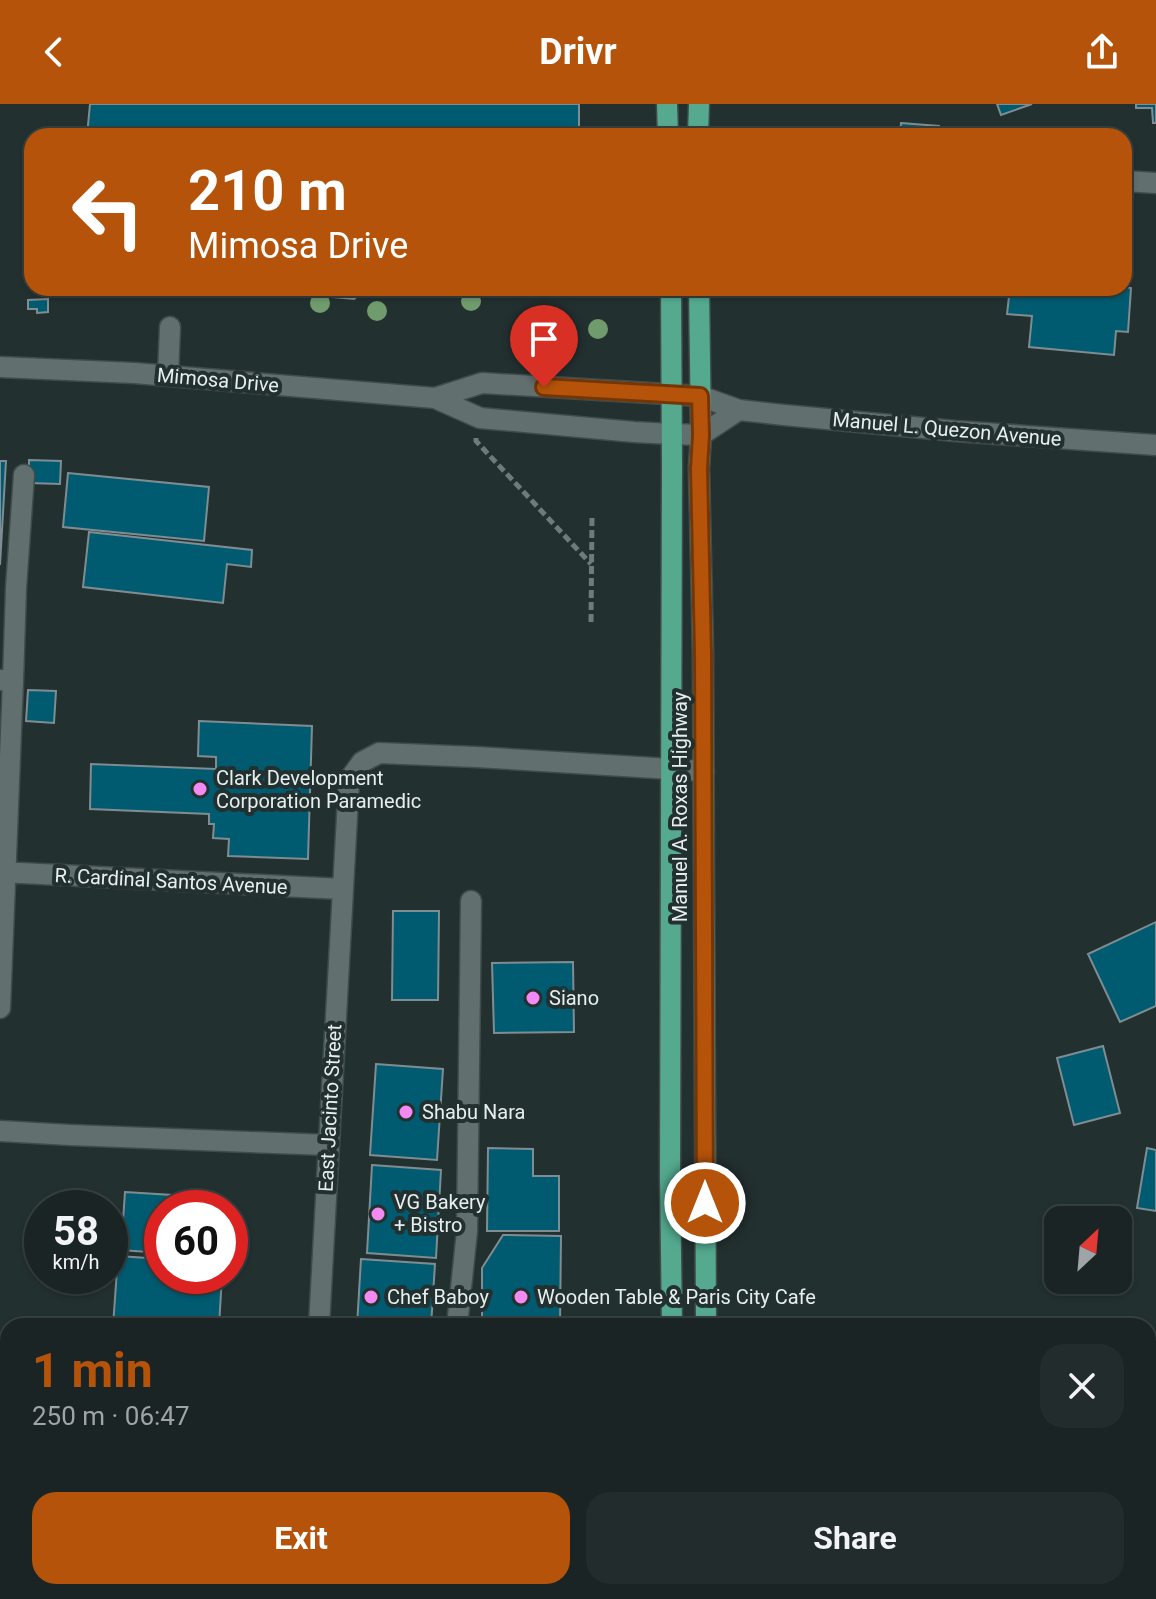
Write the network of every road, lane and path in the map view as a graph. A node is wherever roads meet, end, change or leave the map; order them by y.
1 (667, 104) edge
2 (699, 104) edge
3 (668, 128) edge
4 (698, 128) edge
5 (1132, 182) edge
6 (1156, 183) edge
7 (671, 296) edge
8 (699, 296) edge
9 (170, 327) dead end
10 (0, 367) edge
11 (168, 376) junction
12 (672, 394) junction
13 (700, 396) junction
14 (435, 398) junction
15 (739, 410) junction
16 (474, 415) junction
17 (672, 434) junction
18 (701, 435) junction
19 (1156, 445) edge
20 (24, 475) dead end
21 (592, 516) dead end
22 (591, 564) junction
23 (591, 622) dead end
24 (6, 680) edge
25 (672, 769) junction
26 (704, 771) junction
27 (2, 873) edge
28 (342, 889) junction
29 (471, 901) dead end
30 (0, 1008) edge
31 (0, 1131) edge
32 (328, 1145) junction
33 (319, 1318) edge
34 (458, 1318) edge
35 (672, 1318) edge
36 (706, 1318) edge

1 - 3 main road
2 - 4 main road
5 - 6 street
7 - 12 main road, Manuel A. Roxas Highway
8 - 13 main road, Manuel A. Roxas Highway
9 - 11 street
10 - 11 street, Mimosa Drive
11 - 14 street, Mimosa Drive
12 - 13 street, Mimosa Drive
12 - 14 street, Mimosa Drive
12 - 17 main road, Manuel A. Roxas Highway
13 - 15 street, Manuel L. Quezon Avenue
13 - 18 main road, Manuel A. Roxas Highway
14 - 16 street, Mimosa Drive
15 - 18 street
15 - 19 street, Manuel L. Quezon Avenue
16 - 17 street, Mimosa Drive
16 - 22 path
17 - 18 street, Mimosa Drive
17 - 25 main road, Manuel A. Roxas Highway
18 - 26 main road, Manuel A. Roxas Highway
20 - 24 street
21 - 22 path
22 - 23 path
24 - 27 street
25 - 26 street, East Jacinto Street
25 - 28 street, East Jacinto Street
25 - 35 main road, Manuel A. Roxas Highway
26 - 36 main road, Manuel A. Roxas Highway
27 - 28 street, R. Cardinal Santos Avenue
27 - 30 street
28 - 32 street, East Jacinto Street
29 - 34 street
31 - 32 street
32 - 33 street, East Jacinto Street

